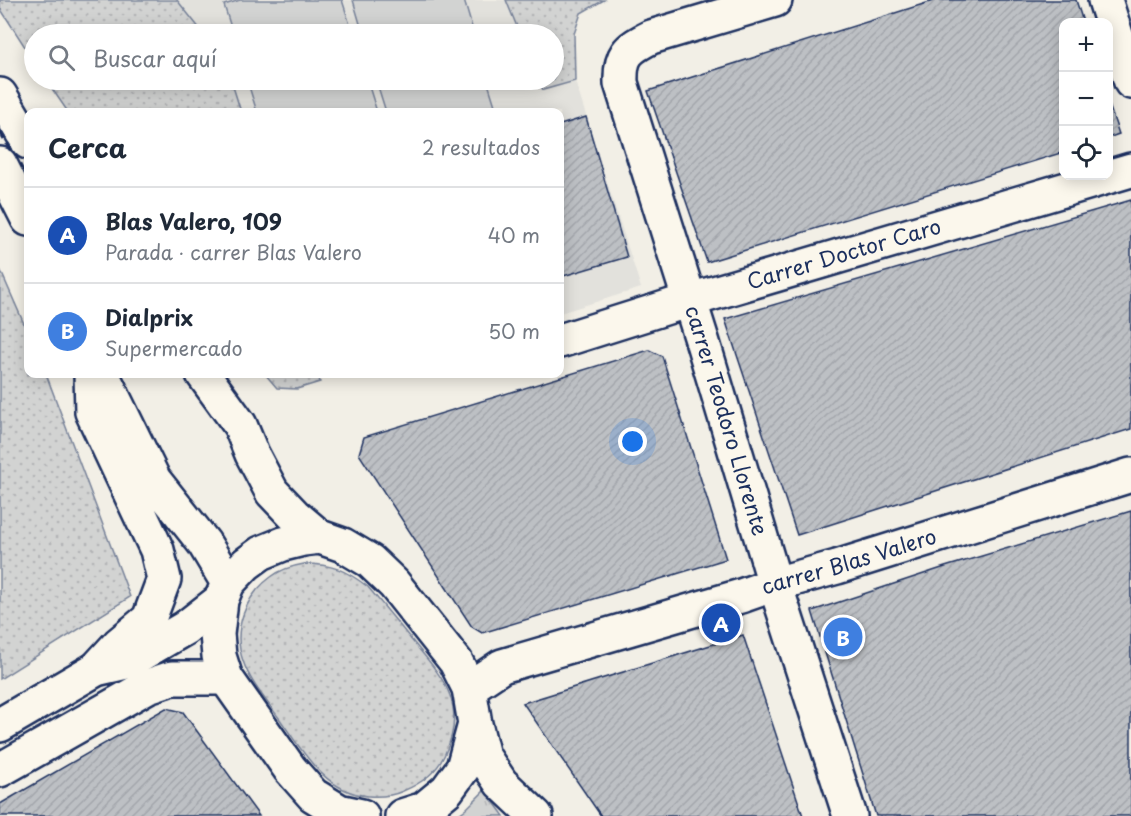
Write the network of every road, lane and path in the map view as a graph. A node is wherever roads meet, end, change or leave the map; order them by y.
1 (775, 0) edge
2 (1105, 0) edge
3 (1131, 82) edge
4 (0, 95) edge
5 (24, 134) edge
6 (0, 164) edge
7 (1131, 170) edge
8 (24, 211) edge
9 (690, 300) junction
10 (564, 340) edge
11 (91, 378) edge
12 (104, 378) edge
13 (206, 378) edge
14 (1131, 475) edge
15 (320, 537) junction
16 (775, 584) junction
17 (225, 591) junction
18 (96, 669) junction
19 (226, 678) junction
20 (469, 688) junction
21 (475, 724) junction
22 (0, 725) edge
23 (0, 770) edge
24 (348, 814) edge
25 (402, 816) edge
26 (536, 816) edge
27 (850, 816) edge

1 - 9 main road, carrer Teodoro Llorente
2 - 3 main road
4 - 5 main road
6 - 8 main road
7 - 9 main road, Carrer Doctor Caro
9 - 10 main road, Carrer Doctor Caro
9 - 16 main road, carrer Teodoro Llorente
11 - 18 main road
12 - 17 main road
13 - 15 main road
14 - 16 main road, carrer Blas Valero
15 - 17 main road
15 - 20 main road
16 - 20 main road, carrer Blas Valero
16 - 27 main road, carrer Teodoro Llorente
17 - 18 main road
17 - 19 main road
18 - 22 main road
19 - 23 main road
19 - 24 main road
20 - 21 main road
21 - 25 main road
21 - 26 main road

